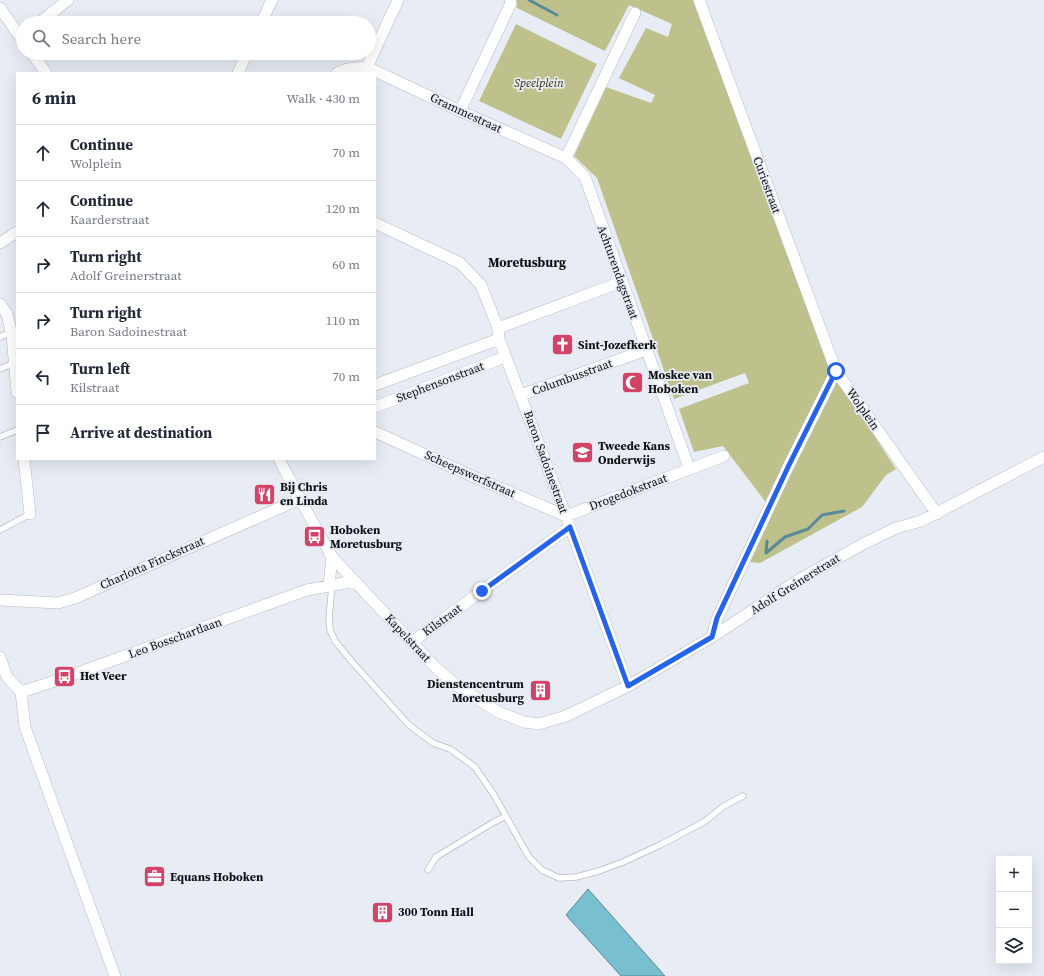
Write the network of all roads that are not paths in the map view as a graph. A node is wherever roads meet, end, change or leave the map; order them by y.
1 (68, 0) edge
2 (272, 0) edge
3 (398, 0) edge
4 (699, 0) edge
5 (511, 2) edge
6 (0, 8) edge
7 (635, 13) dead end
8 (48, 16) edge
9 (264, 16) edge
10 (16, 30) edge
11 (376, 48) edge
12 (37, 60) edge
13 (244, 60) edge
14 (370, 60) edge
15 (367, 67) junction
16 (45, 72) edge
17 (238, 72) edge
18 (340, 72) edge
19 (460, 111) junction
20 (566, 158) junction
21 (376, 223) edge
22 (16, 233) edge
23 (0, 243) edge
24 (621, 282) junction
25 (0, 304) edge
26 (11, 332) junction
27 (498, 333) junction
28 (0, 337) edge
29 (646, 350) junction
30 (505, 357) junction
31 (14, 362) junction
32 (0, 369) edge
33 (836, 371) junction
34 (16, 382) edge
35 (376, 385) edge
36 (521, 395) junction
37 (376, 407) edge
38 (16, 430) edge
39 (376, 432) edge
40 (0, 437) edge
41 (724, 456) dead end
42 (1044, 457) edge
43 (24, 460) edge
44 (280, 460) edge
45 (689, 468) junction
46 (300, 499) junction
47 (30, 514) joint
48 (937, 514) junction
49 (566, 516) junction
50 (570, 527) junction
51 (0, 530) edge
52 (332, 557) junction
53 (355, 581) junction
54 (330, 585) junction
55 (0, 600) edge
56 (712, 637) junction
57 (412, 642) junction
58 (0, 657) edge
59 (628, 686) junction
60 (21, 692) junction
61 (551, 721) joint
62 (743, 796) dead end
63 (506, 816) junction
64 (428, 870) dead end
65 (115, 976) edge

1 - 8 street
2 - 9 street
3 - 11 street
4 - 33 street, Curiestraat
5 - 19 street
6 - 10 street
7 - 20 street
12 - 16 street
13 - 17 street
14 - 15 street
15 - 18 street
15 - 19 street, Grammestraat
19 - 20 street, Grammestraat
20 - 24 street, Achturendagstraat
21 - 27 street, Baron Sadoinestraat
22 - 23 street
24 - 27 street, Stephensonstraat
24 - 29 street, Achturendagstraat
25 - 26 street
26 - 28 lane
26 - 31 street
27 - 30 street, Baron Sadoinestraat
27 - 35 street, Stephensonstraat
29 - 36 street, Columbusstraat
29 - 45 street, Achturendagstraat
30 - 36 street, Baron Sadoinestraat
30 - 37 street, Stephensonstraat
31 - 32 lane
31 - 34 street
33 - 48 street, Wolplein
33 - 56 street, Wolplein
36 - 49 street, Baron Sadoinestraat
38 - 40 lane
39 - 49 street, Scheepswerfstraat
41 - 45 street
42 - 48 street, Adolf Greinerstraat
43 - 47 street
44 - 46 street, Kapelstraat
45 - 49 street, Drogedokstraat
46 - 52 street, Kapelstraat
46 - 55 street, Charlotta Finckstraat
47 - 51 lane
48 - 56 street, Adolf Greinerstraat
49 - 50 street, Baron Sadoinestraat
50 - 57 street, Kilstraat
50 - 59 street, Baron Sadoinestraat
52 - 53 street, Kapelstraat
52 - 54 street
53 - 54 street
53 - 57 street, Kapelstraat
54 - 60 street, Leo Bosschartlaan
54 - 63 lane
56 - 59 street, Adolf Greinerstraat
57 - 61 street, Kapelstraat
58 - 60 street
59 - 61 street, Adolf Greinerstraat
60 - 65 street
62 - 63 lane
63 - 64 lane

